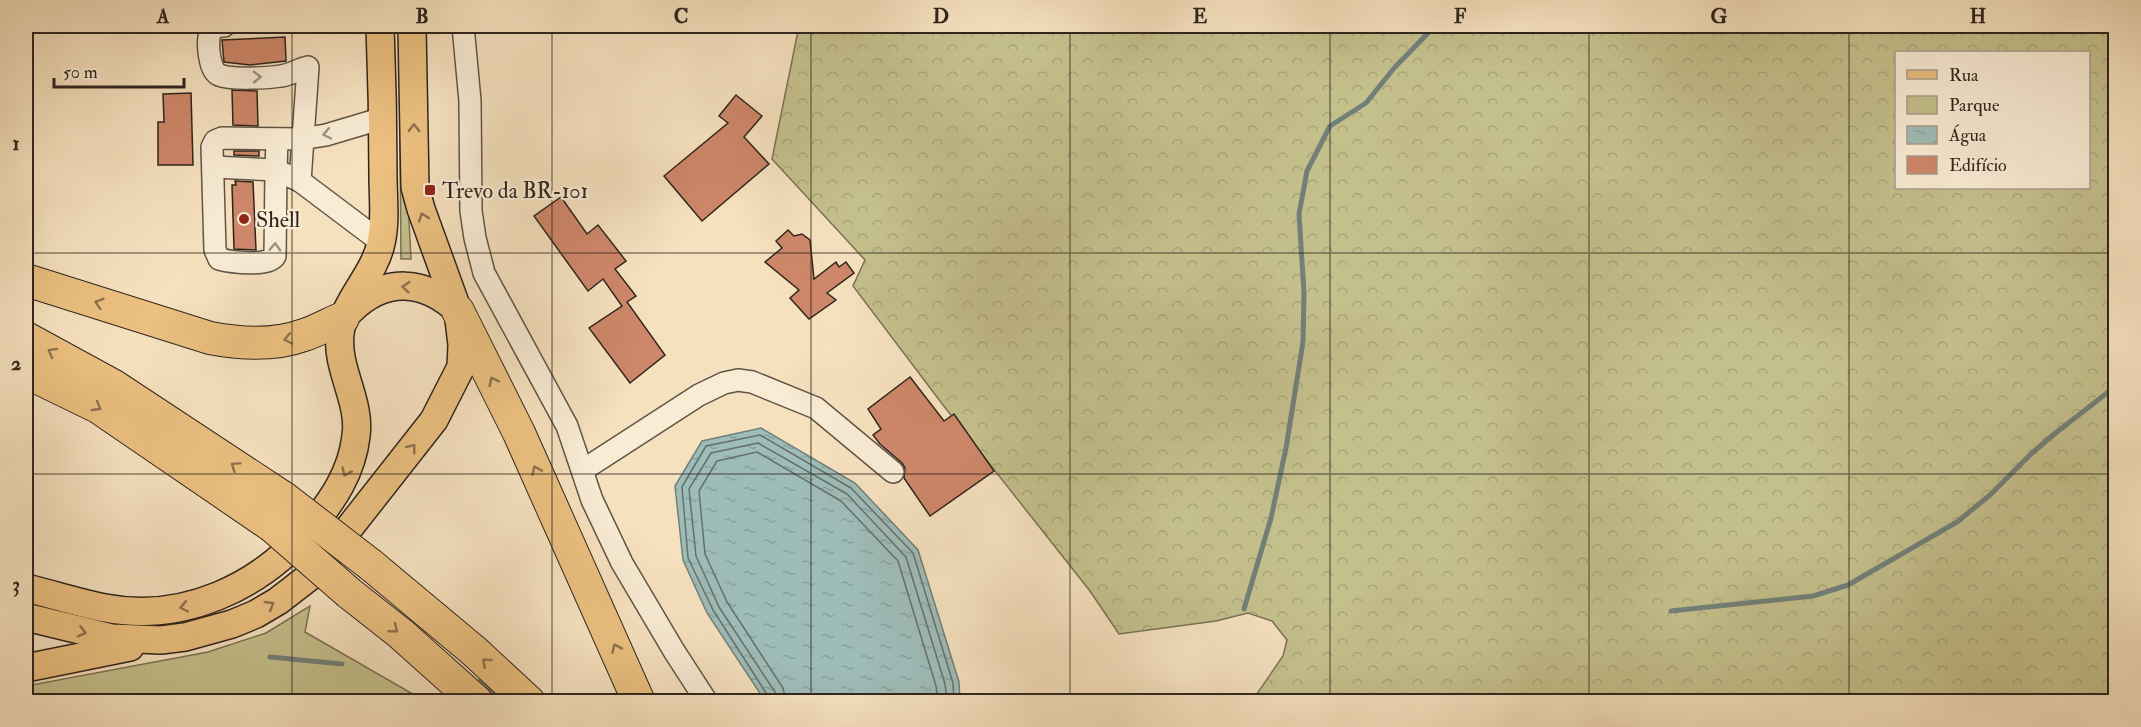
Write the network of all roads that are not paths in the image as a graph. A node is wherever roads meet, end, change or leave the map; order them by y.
1 (224, 26) edge
2 (380, 26) edge
3 (463, 26) edge
4 (413, 28) edge
5 (383, 118) junction
6 (277, 139) junction
7 (301, 139) junction
8 (213, 157) junction
9 (276, 170) junction
10 (300, 181) junction
11 (381, 242) junction
12 (26, 280) edge
13 (458, 311) junction
14 (343, 318) junction
15 (26, 338) edge
16 (26, 372) edge
17 (582, 470) junction
18 (893, 472) dead end
19 (278, 512) junction
20 (26, 588) edge
21 (26, 617) edge
22 (161, 640) junction
23 (26, 669) edge
24 (477, 702) edge
25 (529, 702) edge
26 (639, 702) edge
27 (707, 702) edge

1 -> 7 street
2 - 5 main road
3 - 17 street
13 -> 4 main road
5 -> 7 street
5 - 11 main road
6 - 7 street
6 - 8 street
6 - 9 street
7 - 10 street
8 - 9 street
8 -> 9 street
9 - 10 street
10 - 11 street
11 - 14 main road
14 -> 12 highway
13 -> 14 main road
22 -> 13 main road
26 -> 13 highway
14 -> 20 main road
19 -> 15 highway
16 -> 19 highway
17 - 18 street
17 - 27 street
19 -> 24 highway, bridge
25 -> 19 highway, bridge
21 -> 22 main road
22 - 23 main road

